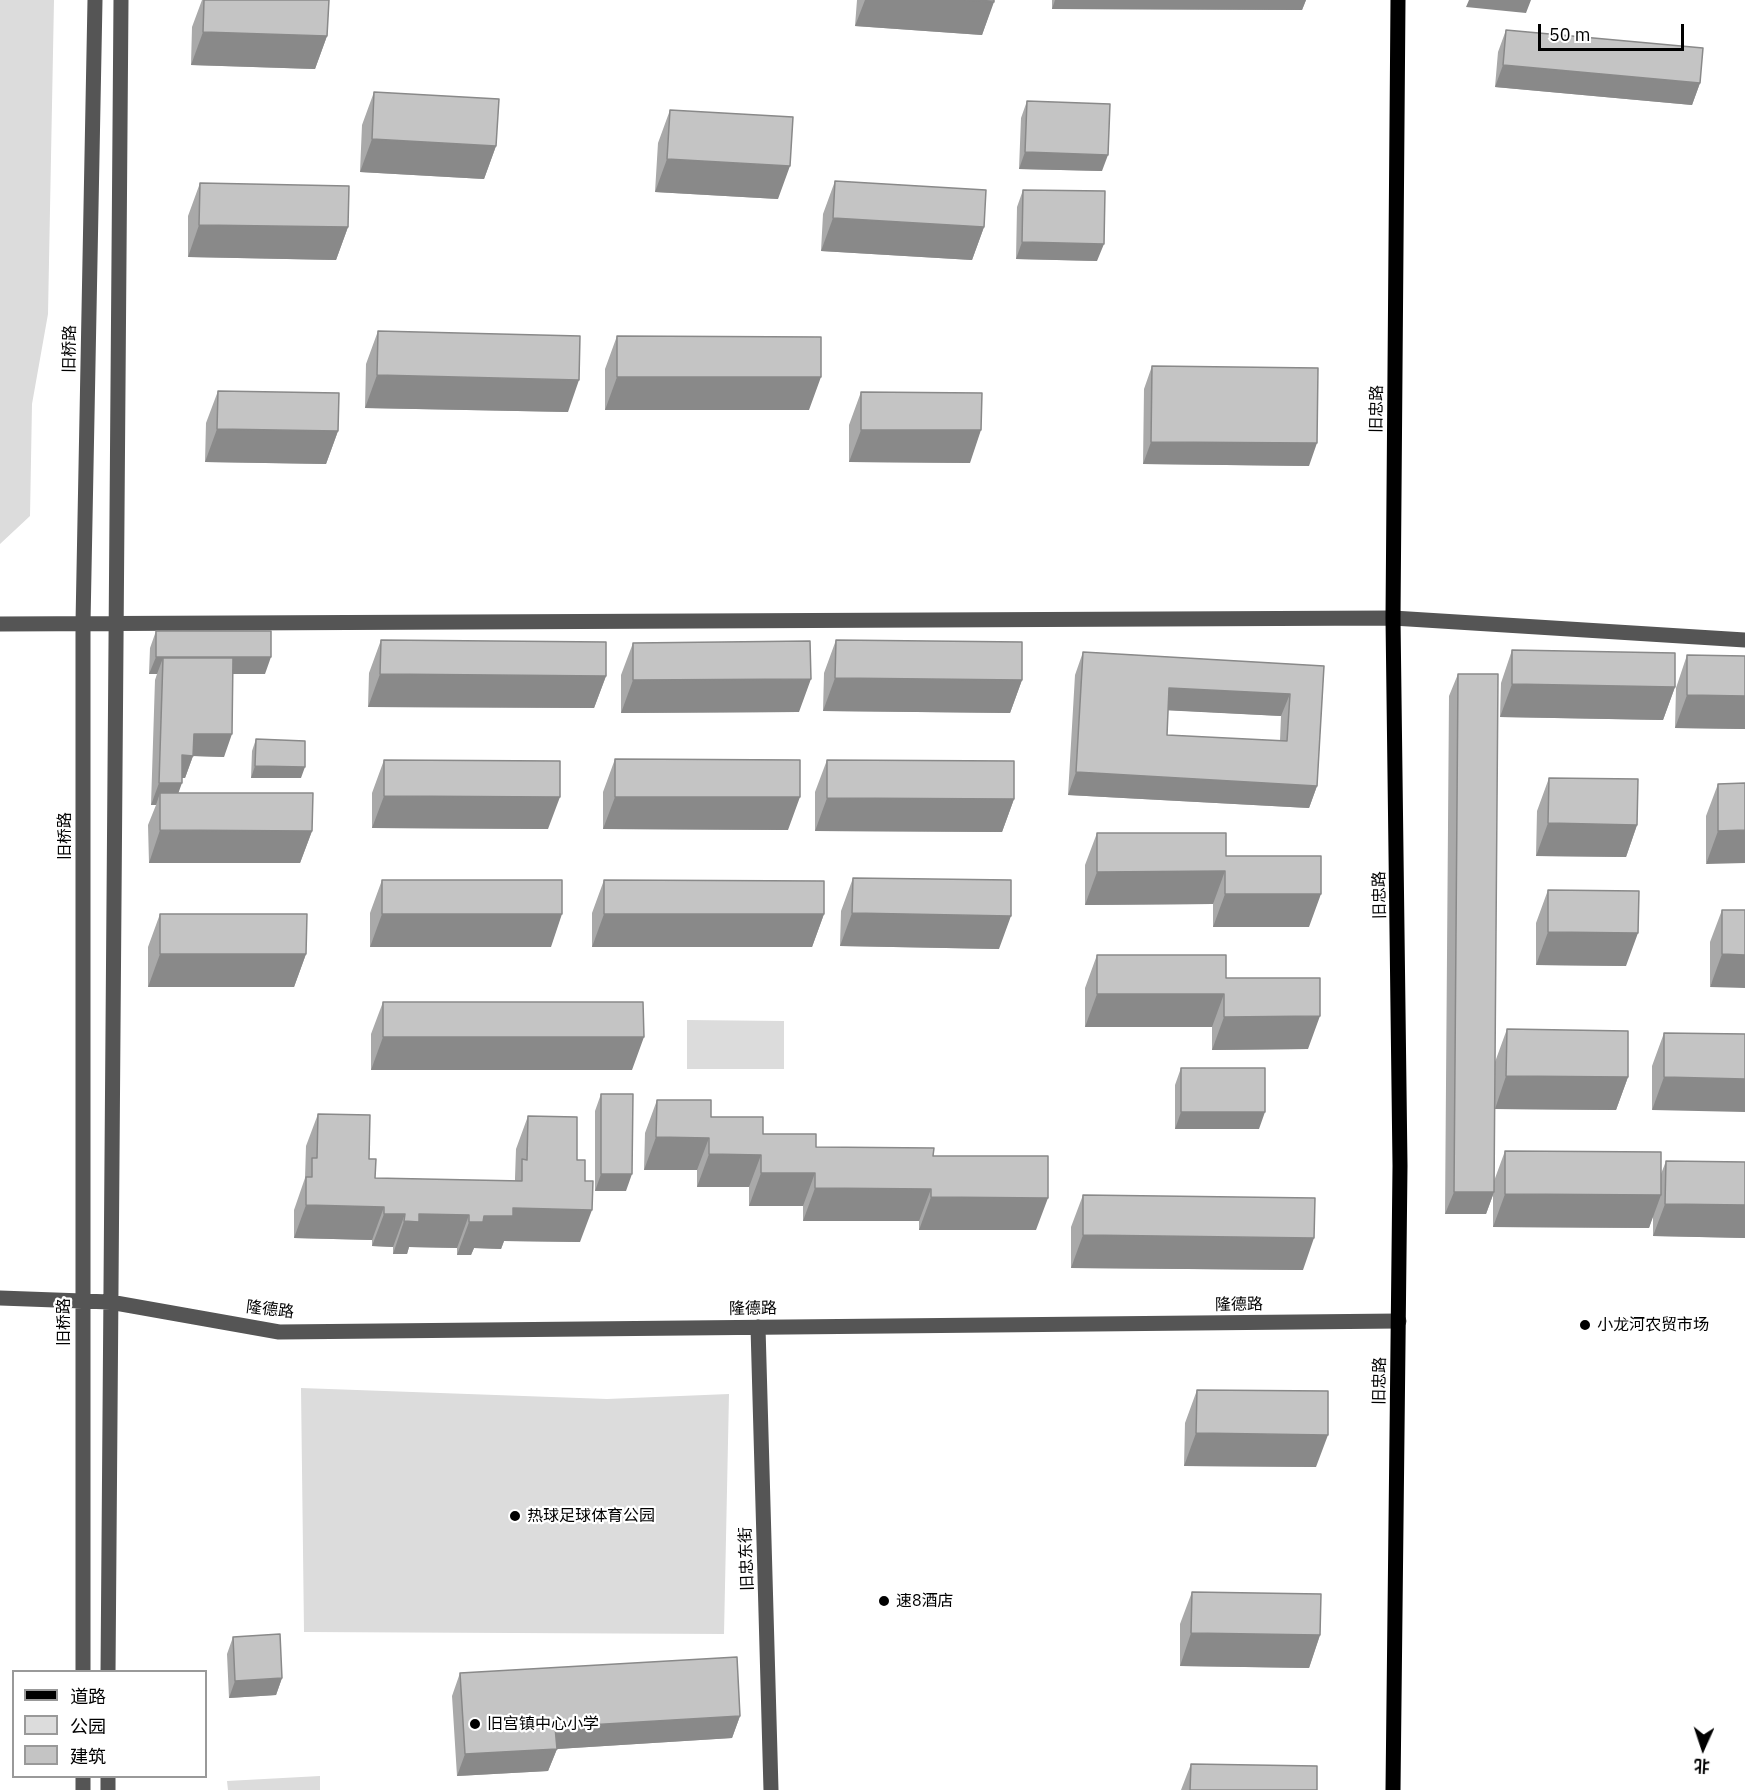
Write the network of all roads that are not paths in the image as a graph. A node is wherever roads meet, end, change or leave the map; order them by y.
1 (95, 0) edge
2 (121, 0) edge
3 (1398, 0) edge
4 (1393, 618) junction
5 (83, 623) junction
6 (115, 623) junction
7 (0, 624) edge
8 (1745, 640) edge
9 (0, 1298) edge
10 (82, 1301) junction
11 (110, 1302) junction
12 (1399, 1321) junction
13 (758, 1327) junction
14 (83, 1670) edge
15 (108, 1670) edge
16 (771, 1790) edge
17 (1394, 1790) edge

1 - 5 street, 旧桥路
2 - 6 street
3 - 4 main road, 旧忠路
4 - 6 street
4 - 8 street
4 - 12 main road, 旧忠路
5 - 6 street
5 - 7 street
5 - 10 street, 旧桥路
6 - 11 street
9 - 10 street, 隆德路
10 - 11 street, 隆德路
10 - 14 street, 旧桥路
11 - 13 street, 隆德路
11 - 15 street
12 - 13 street, 隆德路
12 - 17 main road, 旧忠路
13 - 16 street, 旧忠东街

